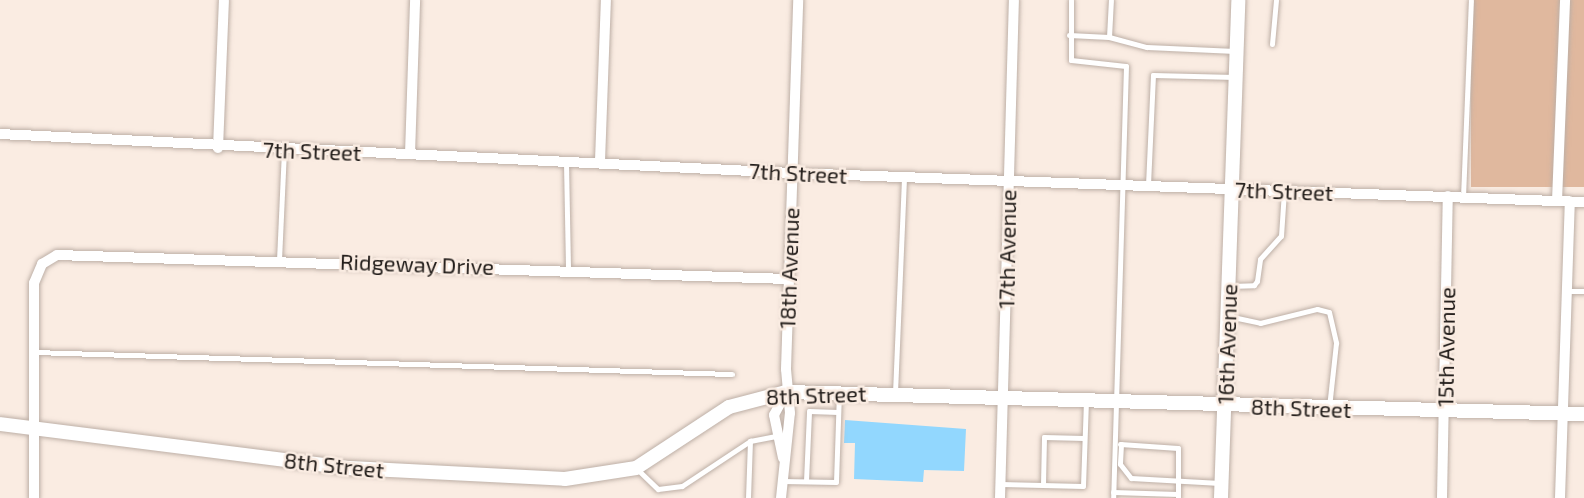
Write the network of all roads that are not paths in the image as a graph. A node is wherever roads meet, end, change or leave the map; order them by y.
1 (224, 0) edge
2 (415, 0) edge
3 (606, 0) edge
4 (798, 0) edge
5 (1014, 0) edge
6 (1071, 0) edge
7 (1111, 0) edge
8 (1238, 0) edge
9 (1276, 0) edge
10 (1471, 0) edge
11 (1565, 0) edge
12 (1069, 35) junction
13 (1109, 37) junction
14 (1272, 44) dead end
15 (1237, 51) junction
16 (1236, 78) junction
17 (0, 134) edge
18 (218, 148) junction
19 (284, 150) junction
20 (410, 154) junction
21 (566, 159) junction
22 (600, 161) junction
23 (792, 173) junction
24 (904, 177) junction
25 (1008, 182) junction
26 (1123, 185) junction
27 (1148, 186) junction
28 (1234, 189) junction
29 (1284, 191) junction
30 (1448, 196) junction
31 (1463, 197) junction
32 (1557, 201) junction
33 (1570, 201) junction
34 (1584, 202) edge
35 (279, 260) junction
36 (568, 269) junction
37 (788, 279) junction
38 (1230, 286) junction
39 (1567, 291) junction
40 (1584, 291) edge
41 (1228, 316) junction
42 (34, 352) junction
43 (732, 374) dead end
44 (839, 391) junction
45 (786, 392) junction
46 (895, 393) junction
47 (1003, 395) junction
48 (1086, 398) junction
49 (1115, 400) junction
50 (1225, 405) junction
51 (1329, 409) junction
52 (838, 412) junction
53 (1445, 413) junction
54 (1584, 414) edge
55 (1563, 415) junction
56 (0, 424) edge
57 (34, 428) junction
58 (775, 436) junction
59 (1084, 438) junction
60 (750, 441) junction
61 (1114, 443) junction
62 (1121, 444) junction
63 (783, 458) junction
64 (636, 468) junction
65 (782, 481) junction
66 (806, 481) junction
67 (1179, 481) junction
68 (1222, 483) junction
69 (1001, 484) junction
70 (1043, 485) junction
71 (1113, 495) edge
72 (1178, 496) edge
73 (33, 498) edge
74 (748, 498) edge
75 (782, 498) edge
76 (1000, 498) edge
77 (1221, 498) edge
78 (1442, 498) edge
79 (1560, 498) edge

1 - 18 street
2 - 20 street
3 - 22 street
4 - 23 street, 18th Avenue
5 - 25 street, 17th Avenue
6 - 12 lane
7 - 13 lane
8 - 15 main road, 16th Avenue
9 - 14 lane
10 - 31 lane
11 - 32 street
12 - 13 lane
12 - 26 lane
13 - 15 lane
15 - 16 main road, 16th Avenue
16 - 27 lane
16 - 28 main road, 16th Avenue
17 - 18 street, 7th Street
18 - 19 street, 7th Street
19 - 20 street, 7th Street
19 - 35 lane
20 - 21 street, 7th Street
21 - 22 street, 7th Street
21 - 36 lane
22 - 23 street, 7th Street
23 - 24 street, 7th Street
23 - 37 street, 18th Avenue
24 - 25 street, 7th Street
24 - 46 lane
25 - 26 street, 7th Street
25 - 47 street, 17th Avenue
26 - 27 street, 7th Street
26 - 49 lane
27 - 28 street, 7th Street
28 - 29 street, 7th Street
28 - 38 main road, 16th Avenue
29 - 30 street, 7th Street
29 - 38 lane
30 - 31 street, 7th Street
30 - 53 street, 15th Avenue
31 - 32 street, 7th Street
32 - 33 street, 7th Street
33 - 34 street, 7th Street
33 - 39 street
35 - 36 street, Ridgeway Drive
35 - 42 street, Ridgeway Drive
36 - 37 street, Ridgeway Drive
37 - 45 street, 18th Avenue
38 - 41 main road, 16th Avenue
39 - 40 lane
39 - 55 street
41 - 50 main road, 16th Avenue
41 - 51 lane
42 - 43 lane
42 - 57 street
44 - 45 main road, 8th Street
44 - 46 main road, 8th Street
44 - 52 lane
45 - 58 street, 18th Avenue
45 - 63 street, 18th Avenue
45 - 64 main road, 8th Street
46 - 47 main road, 8th Street
47 - 48 main road, 8th Street
47 - 69 street, 17th Avenue
48 - 49 main road, 8th Street
48 - 59 lane
49 - 50 main road, 8th Street
49 - 61 lane
50 - 51 main road, 8th Street
50 - 68 main road, 16th Avenue
51 - 53 main road, 8th Street
52 - 66 lane
52 - 66 lane
53 - 55 main road, 8th Street
53 - 78 street, 15th Avenue
54 - 55 main road, 8th Street
55 - 79 street
56 - 57 main road, 8th Street
57 - 64 main road, 8th Street
57 - 73 street
58 - 60 lane
58 - 63 street, 18th Avenue
59 - 70 lane
59 - 70 lane
60 - 64 lane
60 - 74 lane
61 - 62 lane
61 - 71 lane
62 - 67 lane
62 - 67 lane
63 - 65 street, 18th Avenue
65 - 66 lane
65 - 75 street, 18th Avenue
67 - 68 lane
67 - 72 lane
68 - 77 main road, 16th Avenue
69 - 70 lane
69 - 76 street, 17th Avenue
71 - 72 lane

